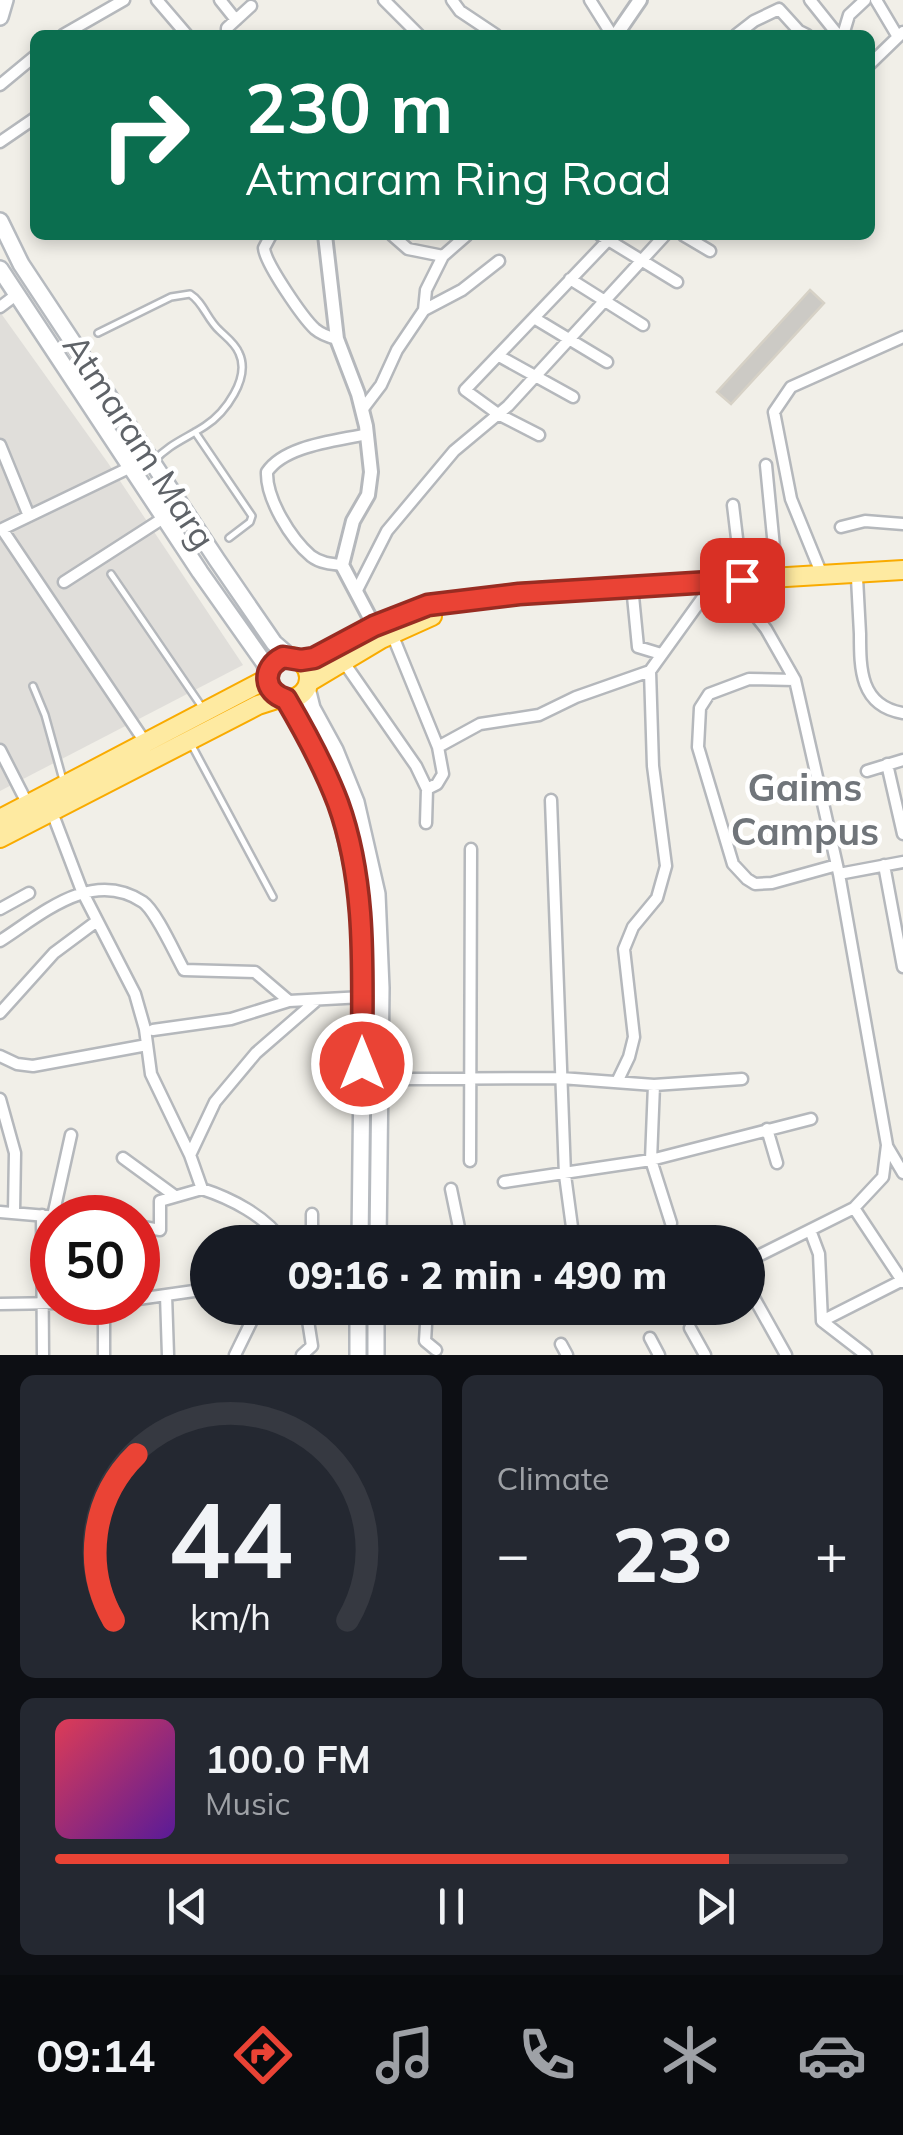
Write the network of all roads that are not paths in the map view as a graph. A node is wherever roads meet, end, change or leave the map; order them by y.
1 (4, 0) edge
2 (124, 0) edge
3 (156, 0) edge
4 (220, 0) edge
5 (384, 0) edge
6 (452, 0) edge
7 (590, 0) edge
8 (640, 0) edge
9 (810, 0) edge
10 (865, 0) edge
11 (876, 0) edge
12 (251, 6) dead end
13 (0, 17) edge
14 (236, 20) junction
15 (72, 30) edge
16 (183, 30) edge
17 (227, 30) edge
18 (414, 30) edge
19 (488, 30) edge
20 (611, 30) edge
21 (618, 30) edge
22 (742, 30) edge
23 (797, 30) edge
24 (836, 30) edge
25 (842, 30) edge
26 (901, 34) edge
27 (875, 59) edge
28 (30, 60) edge
29 (0, 85) edge
30 (30, 121) edge
31 (0, 142) edge
32 (0, 220) edge
33 (269, 240) edge
34 (326, 240) edge
35 (398, 240) edge
36 (461, 240) edge
37 (604, 240) edge
38 (611, 240) edge
39 (659, 240) edge
40 (691, 240) edge
41 (710, 251) dead end
42 (443, 256) junction
43 (641, 260) junction
44 (499, 261) dead end
45 (0, 269) edge
46 (570, 279) junction
47 (677, 282) dead end
48 (16, 295) junction
49 (604, 302) junction
50 (0, 307) edge
51 (424, 310) junction
52 (534, 318) junction
53 (643, 325) dead end
54 (98, 333) dead end
55 (903, 336) edge
56 (570, 338) junction
57 (337, 340) junction
58 (499, 356) junction
59 (607, 362) dead end
60 (536, 376) junction
61 (574, 397) dead end
62 (362, 410) junction
63 (498, 414) junction
64 (195, 432) junction
65 (367, 434) junction
66 (540, 435) dead end
67 (1, 449) edge
68 (154, 461) junction
69 (766, 465) dead end
70 (133, 466) junction
71 (733, 505) dead end
72 (28, 516) junction
73 (165, 516) junction
74 (903, 524) edge
75 (842, 527) dead end
76 (1, 530) edge
77 (228, 538) dead end
78 (342, 566) junction
79 (903, 570) edge
80 (112, 574) dead end
81 (822, 575) junction
82 (777, 578) junction
83 (857, 578) dead end
84 (728, 581) junction
85 (64, 582) dead end
86 (632, 586) junction
87 (356, 592) junction
88 (484, 598) junction
89 (371, 620) dead end
90 (392, 634) junction
91 (661, 654) junction
92 (295, 658) junction
93 (342, 660) junction
94 (650, 671) junction
95 (267, 676) junction
96 (796, 680) junction
97 (308, 685) junction
98 (33, 686) dead end
99 (284, 699) junction
100 (205, 712) junction
101 (903, 713) edge
102 (143, 738) dead end
103 (189, 740) junction
104 (438, 747) junction
105 (0, 750) edge
106 (903, 760) edge
107 (888, 764) junction
108 (866, 771) dead end
109 (62, 780) dead end
110 (426, 789) junction
111 (25, 800) dead end
112 (552, 800) dead end
113 (0, 819) edge
114 (56, 820) dead end
115 (426, 823) dead end
116 (903, 834) edge
117 (0, 838) edge
118 (471, 849) dead end
119 (903, 862) edge
120 (884, 864) junction
121 (838, 869) junction
122 (82, 892) junction
123 (30, 893) dead end
124 (273, 897) dead end
125 (0, 909) edge
126 (96, 921) junction
127 (0, 941) edge
128 (903, 967) edge
129 (363, 997) junction
130 (318, 999) junction
131 (289, 1001) junction
132 (0, 1013) edge
133 (153, 1030) dead end
134 (147, 1045) junction
135 (0, 1056) edge
136 (561, 1078) junction
137 (380, 1079) junction
138 (742, 1079) dead end
139 (470, 1080) junction
140 (617, 1082) junction
141 (654, 1085) junction
142 (0, 1100) edge
143 (811, 1119) dead end
144 (767, 1129) junction
145 (71, 1135) dead end
146 (887, 1145) junction
147 (190, 1155) junction
148 (123, 1158) dead end
149 (651, 1160) junction
150 (470, 1161) dead end
151 (777, 1162) dead end
152 (903, 1173) edge
153 (564, 1176) junction
154 (504, 1182) dead end
155 (450, 1188) dead end
156 (202, 1189) junction
157 (54, 1195) edge
158 (176, 1196) junction
159 (160, 1200) edge
160 (854, 1208) junction
161 (0, 1212) edge
162 (14, 1212) junction
163 (30, 1213) edge
164 (312, 1214) dead end
165 (672, 1223) dead end
166 (265, 1225) edge
167 (312, 1225) edge
168 (360, 1225) edge
169 (378, 1225) edge
170 (458, 1225) edge
171 (571, 1225) edge
172 (810, 1230) junction
173 (765, 1253) edge
174 (903, 1281) edge
175 (190, 1292) edge
176 (166, 1295) junction
177 (160, 1296) edge
178 (0, 1304) edge
179 (30, 1304) edge
180 (765, 1317) edge
181 (822, 1322) junction
182 (43, 1325) edge
183 (104, 1325) edge
184 (250, 1325) edge
185 (309, 1325) edge
186 (358, 1325) edge
187 (376, 1325) edge
188 (426, 1325) edge
189 (690, 1328) dead end
190 (650, 1338) dead end
191 (436, 1350) dead end
192 (43, 1355) edge
193 (104, 1355) edge
194 (168, 1355) edge
195 (235, 1355) edge
196 (302, 1355) edge
197 (358, 1355) edge
198 (376, 1355) edge
199 (658, 1355) edge
200 (705, 1355) edge
201 (786, 1355) edge
202 (866, 1355) edge

1 - 13 main road
2 - 15 street
3 - 16 street
4 - 14 street
5 - 18 street
6 - 19 street
7 - 20 street
8 - 21 street
9 - 24 street
10 - 25 street
11 - 26 street
12 - 14 street
14 - 17 street
22 - 23 street
26 - 27 street
28 - 29 street
30 - 31 street
32 - 68 main road, Atmaram Marg
33 - 57 street
34 - 57 street
35 - 42 street
36 - 42 street
37 - 46 street
38 - 43 street
39 - 43 street
40 - 41 street
42 - 51 street
43 - 47 street
43 - 49 street
44 - 51 street
45 - 48 main road, Atmaram Marg
46 - 49 street
46 - 52 street
48 - 50 street
48 - 70 main road, Atmaram Marg
49 - 53 street
49 - 56 street
51 - 62 street
52 - 56 street
52 - 58 street
54 - 64 lane
55 - 81 street
56 - 59 street
56 - 60 street
57 - 62 street
58 - 60 street
58 - 63 street
60 - 61 street
60 - 63 street
62 - 65 street
63 - 66 street
63 - 87 street
64 - 68 lane
64 - 77 lane
65 - 78 street
65 - 78 street
67 - 72 street
68 - 92 main road, Atmaram Marg
69 - 82 street
70 - 72 street
70 - 73 main road, Atmaram Marg
71 - 84 street
72 - 76 street
73 - 85 street
73 - 95 main road, Atmaram Marg
74 - 75 street
76 - 102 street
78 - 87 street
79 - 81 highway
80 - 100 lane
81 - 82 highway
82 - 84 highway
83 - 101 street
84 - 86 highway
84 - 91 street
84 - 96 street
86 - 88 highway
86 - 91 street
87 - 89 street
88 - 90 highway
88 - 92 highway
90 - 93 highway
90 - 104 street
91 - 94 street
92 - 95 highway
92 - 97 highway
93 - 97 highway
93 - 110 street
94 - 104 street
94 - 140 street
95 - 99 highway
95 - 100 highway
96 - 121 street
96 - 121 street
97 - 99 highway
97 - 137 main road
98 - 109 lane
99 - 103 highway
99 - 129 main road
100 - 113 highway
103 - 117 highway
103 - 124 lane
104 - 110 street
105 - 111 street
106 - 107 street
107 - 108 street
107 - 116 street
110 - 115 street
112 - 136 street
114 - 122 street
118 - 139 street
119 - 120 street
120 - 121 street
120 - 128 street
121 - 146 street
122 - 126 street
122 - 127 street
122 - 131 street
123 - 125 street
126 - 132 street
126 - 134 street
129 - 130 street
129 - 168 main road
130 - 131 street
130 - 147 street
131 - 133 street
134 - 135 street
134 - 147 street
136 - 139 street
136 - 140 street
136 - 153 street
137 - 139 street
137 - 169 main road
138 - 141 street
139 - 150 street
140 - 141 street
141 - 149 street
142 - 162 street
143 - 144 street
144 - 149 street
144 - 151 street
145 - 157 street
146 - 152 street
146 - 160 street
147 - 156 street
148 - 158 street
149 - 153 street
149 - 165 street
153 - 154 street
153 - 171 street
155 - 170 street
156 - 158 street
156 - 166 street
158 - 159 street
160 - 172 street
160 - 174 street
161 - 162 street
162 - 163 street
164 - 167 street
172 - 173 street
172 - 181 street
174 - 181 street
175 - 176 street
176 - 177 street
176 - 194 street
178 - 179 street
180 - 201 street
181 - 202 street
182 - 192 street
183 - 193 street
184 - 195 street
185 - 196 street
186 - 197 main road
187 - 198 main road
188 - 191 street
189 - 200 street
190 - 199 street

